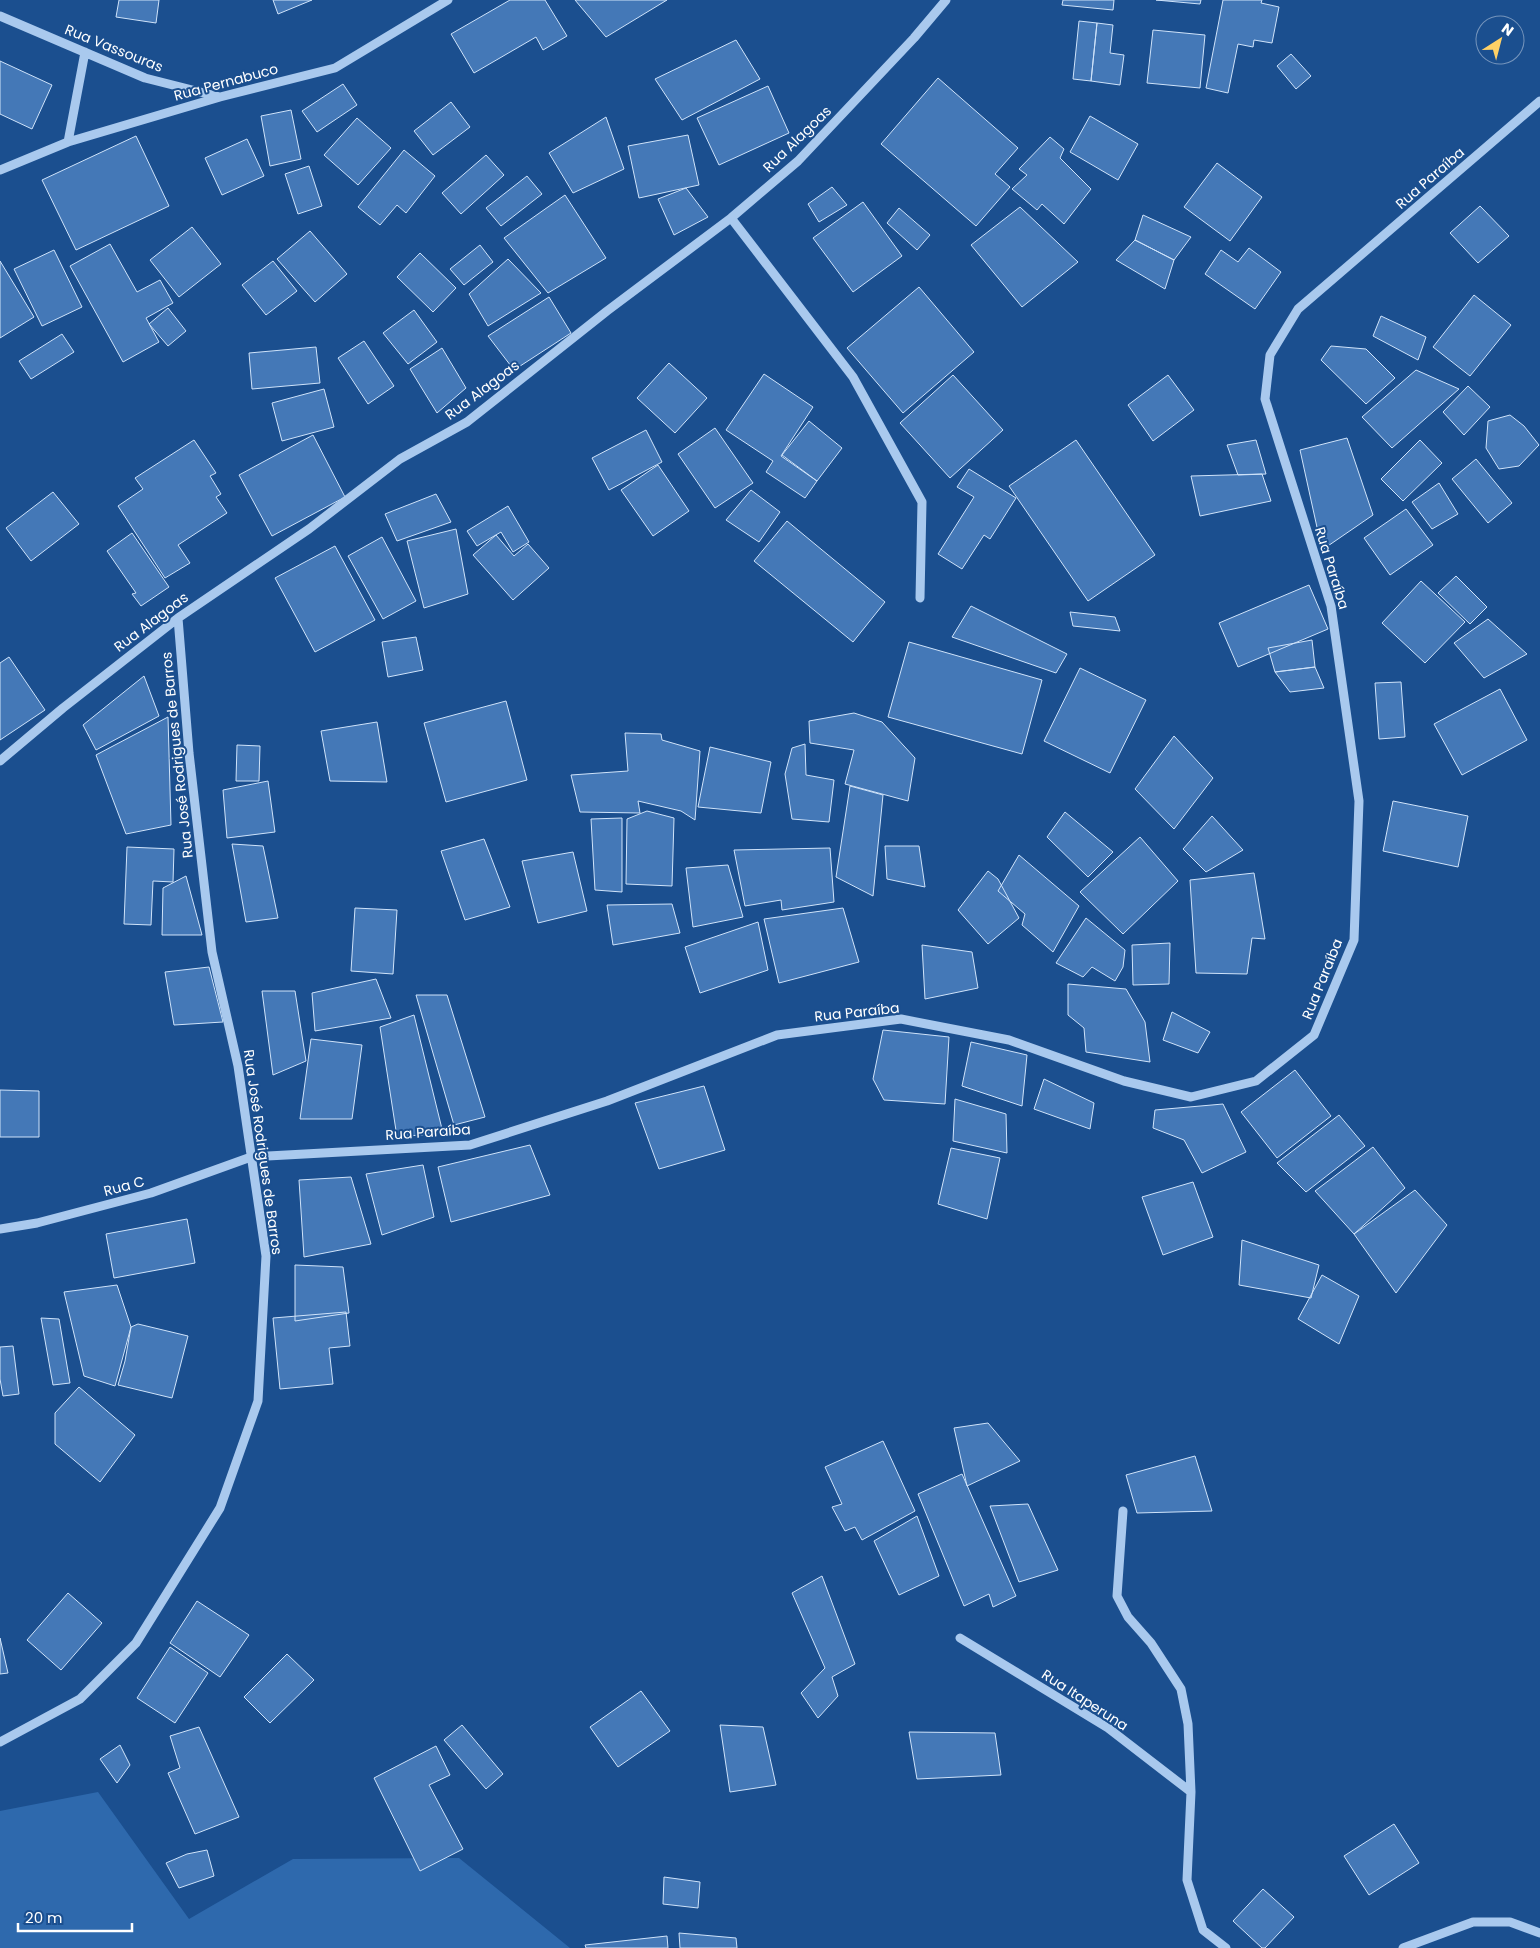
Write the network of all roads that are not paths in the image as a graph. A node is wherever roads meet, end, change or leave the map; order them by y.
1 (448, 0) edge
2 (946, 0) edge
3 (0, 16) edge
4 (85, 52) junction
5 (220, 97) junction
6 (1540, 101) edge
7 (68, 142) junction
8 (0, 170) edge
9 (730, 218) junction
10 (920, 598) dead end
11 (178, 618) junction
12 (0, 761) edge
13 (251, 1157) junction
14 (0, 1229) edge
15 (1123, 1511) dead end
16 (960, 1638) dead end
17 (0, 1742) edge
18 (1191, 1792) junction
19 (1540, 1934) edge
20 (1226, 1948) edge
21 (1403, 1948) edge

1 - 5 street, Rua Pernabuco
2 - 9 street, Rua Alagoas
3 - 4 street, Rua Vassouras
4 - 5 street, Rua Vassouras
4 - 7 street
5 - 7 street, Rua Pernabuco
6 - 13 street, Rua Paraíba
7 - 8 street, Rua Pernabuco
9 - 10 street
9 - 11 street, Rua Alagoas
11 - 12 street, Rua Alagoas
11 - 13 street, Rua José Rodrigues de Barros
13 - 14 street, Rua C
13 - 17 street, Rua José Rodrigues de Barros
15 - 18 street
16 - 18 street, Rua Itaperuna
18 - 20 street
19 - 21 street

